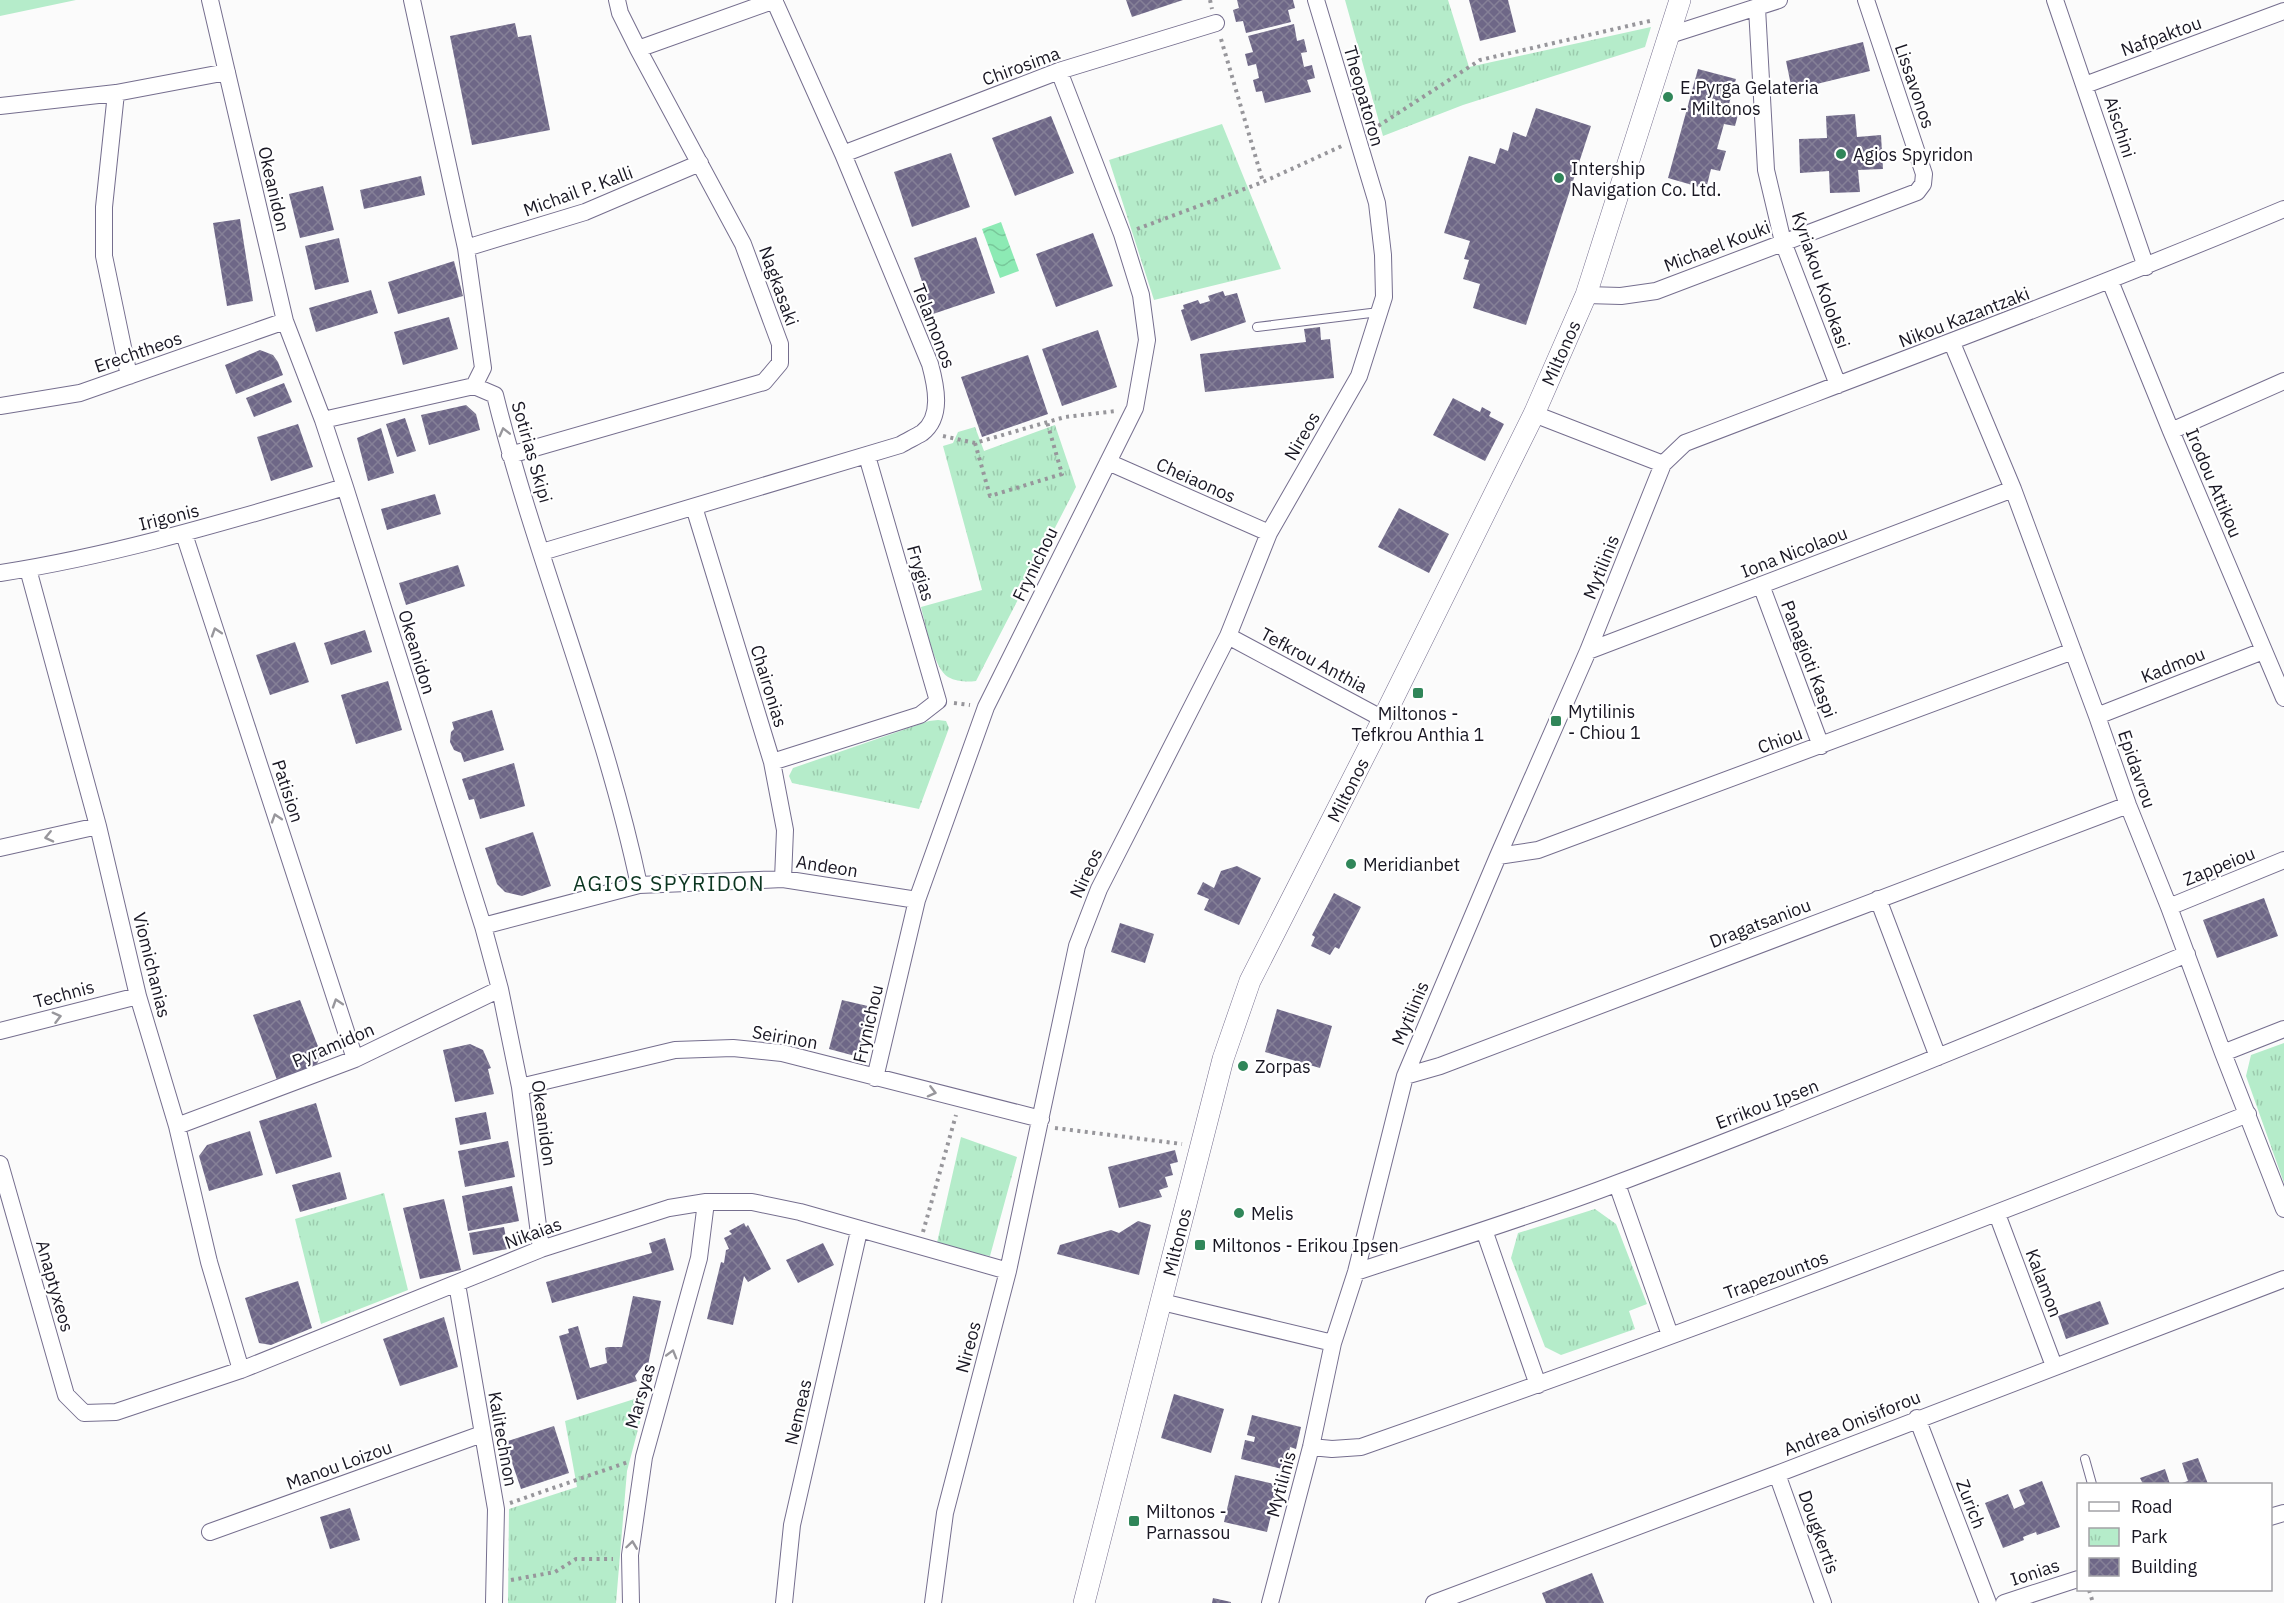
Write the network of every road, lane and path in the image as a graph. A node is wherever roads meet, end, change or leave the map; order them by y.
1 (210, 0) edge
2 (412, 0) edge
3 (617, 0) edge
4 (774, 0) edge
5 (1210, 0) edge
6 (1316, 0) edge
7 (1779, 0) edge
8 (1866, 0) edge
9 (2055, 0) edge
10 (1678, 7) edge
11 (1757, 8) junction
12 (2284, 11) edge
13 (1216, 23) junction
14 (1670, 36) junction
15 (638, 49) junction
16 (1059, 71) junction
17 (227, 72) junction
18 (2085, 85) junction
19 (116, 93) junction
20 (0, 106) edge
21 (1356, 140) junction
22 (843, 154) junction
23 (700, 163) junction
24 (1263, 182) junction
25 (1923, 184) joint
26 (1377, 203) joint
27 (2284, 209) edge
28 (1122, 234) junction
29 (1783, 242) junction
30 (466, 248) junction
31 (2146, 267) junction
32 (2110, 281) junction
33 (1586, 295) junction
34 (1379, 312) junction
35 (285, 321) junction
36 (1257, 327) dead end
37 (1952, 343) junction
38 (129, 376) junction
39 (2284, 381) edge
40 (1838, 385) junction
41 (474, 386) junction
42 (0, 406) edge
43 (1135, 408) junction
44 (1534, 414) junction
45 (322, 420) junction
46 (1047, 422) junction
47 (924, 431) junction
48 (2171, 431) junction
49 (975, 443) junction
50 (510, 455) junction
51 (867, 456) junction
52 (1108, 462) junction
53 (1663, 464) junction
54 (345, 487) junction
55 (2013, 489) junction
56 (694, 507) junction
57 (1269, 533) junction
58 (184, 534) junction
59 (542, 552) junction
60 (28, 569) junction
61 (0, 573) edge
62 (1761, 585) junction
63 (1228, 636) junction
64 (1588, 651) junction
65 (2073, 651) junction
66 (2262, 651) junction
67 (2284, 698) edge
68 (938, 700) junction
69 (986, 707) junction
70 (2097, 716) junction
71 (1383, 719) junction
72 (1821, 746) junction
73 (772, 762) junction
74 (2128, 805) junction
75 (98, 826) junction
76 (0, 848) edge
77 (1498, 856) junction
78 (2284, 860) edge
79 (783, 879) junction
80 (639, 885) junction
81 (1878, 899) junction
82 (917, 900) junction
83 (2169, 907) junction
84 (483, 926) junction
85 (2187, 954) junction
86 (500, 989) junction
87 (138, 996) junction
88 (2284, 1029) edge
89 (0, 1031) edge
90 (2223, 1053) junction
91 (1938, 1057) junction
92 (355, 1059) junction
93 (1405, 1076) junction
94 (875, 1078) junction
95 (520, 1087) junction
96 (960, 1099) junction
97 (2248, 1114) junction
98 (1040, 1122) junction
99 (177, 1126) junction
100 (1201, 1146) junction
101 (0, 1164) edge
102 (1617, 1184) junction
103 (706, 1202) junction
104 (2284, 1209) edge
105 (1997, 1214) junction
106 (1484, 1230) junction
107 (859, 1231) junction
108 (919, 1247) junction
109 (542, 1249) junction
110 (1008, 1271) junction
111 (1356, 1272) junction
112 (2284, 1279) edge
113 (457, 1284) junction
114 (1162, 1302) junction
115 (1670, 1335) junction
116 (1333, 1343) junction
117 (2054, 1366) junction
118 (241, 1370) junction
119 (1539, 1385) junction
120 (84, 1413) joint
121 (1917, 1418) junction
122 (482, 1434) junction
123 (1311, 1447) junction
124 (644, 1457) junction
125 (2085, 1459) dead end
126 (1777, 1474) junction
127 (2091, 1483) edge
128 (495, 1509) junction
129 (210, 1532) dead end
130 (630, 1559) junction
131 (2077, 1580) edge
132 (495, 1582) junction
133 (495, 1603) edge
134 (631, 1603) edge
135 (784, 1603) edge
136 (933, 1603) edge
137 (1084, 1603) edge
138 (1270, 1603) edge
139 (1434, 1603) edge
140 (1823, 1603) edge
141 (1988, 1603) edge
142 (2004, 1603) edge

1 - 17 street, Okeanidon
2 - 30 street
3 - 15 street, Nagkasaki
4 - 15 street
4 - 22 street, Telamonos
5 - 13 path
6 - 21 street, Theopatoron
7 - 11 street
8 - 25 street, Lissavonos
9 - 18 street, Aischini
10 - 14 street, Miltonos
10 - 21 path
11 - 14 street
11 - 29 street, Kyriakou Kolokasi
12 - 18 street, Nafpaktou
13 - 16 street, Chirosima
13 - 24 path
14 - 33 street, Miltonos
15 - 23 street, Nagkasaki
16 - 22 street, Chirosima
16 - 28 street, Frynichou
17 - 19 street
17 - 35 street, Okeanidon
18 - 31 street, Aischini
19 - 20 street
19 - 38 street
21 - 24 path
21 - 26 street, Theopatoron
22 - 47 street, Telamonos
23 - 30 street, Michail P. Kalli
23 - 50 street, Nagkasaki
24 - 28 path
25 - 29 street, Michael Kouki
26 - 34 street, Nireos
27 - 31 street, Nikou Kazantzaki
28 - 43 street, Frynichou
29 - 33 street, Michael Kouki
29 - 40 street, Kyriakou Kolokasi
30 - 41 street
31 - 32 street, Nikou Kazantzaki
32 - 37 street, Nikou Kazantzaki
32 - 48 street, Irodou Attikou
33 - 44 street, Miltonos
34 - 36 lane
34 - 57 street, Nireos
35 - 38 street, Erechtheos
35 - 45 street, Okeanidon
37 - 40 street, Nikou Kazantzaki
37 - 55 street, Epidavrou
38 - 42 street, Erechtheos
39 - 48 street
40 - 53 street, Nikou Kazantzaki
41 - 45 street
50 -> 41 street, Sotirias Skipi
43 - 46 path
43 - 52 street, Frynichou
44 - 53 street
44 - 71 street, Miltonos
45 - 54 street, Okeanidon
46 - 49 path
46 - 49 path
47 - 49 path
47 - 51 street
48 - 66 street, Irodou Attikou
50 - 59 street, Sotirias Skipi
51 - 56 street
51 - 68 street, Frygias
52 - 57 street, Cheiaonos
52 - 69 street, Frynichou
53 - 64 street, Mytilinis
54 - 58 street, Irigonis
54 - 84 street, Okeanidon
55 - 62 street, Iona Nicolaou
55 - 65 street, Epidavrou
56 - 59 street
56 - 73 street, Chaironias
57 - 63 street, Nireos
58 - 60 street, Irigonis
92 -> 58 street, Patision
59 - 80 street, Sotirias Skipi
60 - 61 street, Irigonis
60 - 75 street, Viomichanias
62 - 64 street, Iona Nicolaou
62 - 72 street, Panagioti Kaspi
63 - 71 street, Tefkrou Anthia
63 - 98 street, Nireos
64 - 77 street, Mytilinis
65 - 70 street, Epidavrou
65 - 72 street, Chiou
66 - 67 street, Irodou Attikou
66 - 70 street, Kadmou
68 - 69 path
68 - 73 street
69 - 82 street, Frynichou
70 - 74 street, Epidavrou
71 - 100 street, Miltonos
72 - 77 street, Chiou
73 - 79 street, Chaironias
74 - 81 street, Dragatsaniou
74 - 83 street, Epidavrou
75 -> 76 street
75 - 87 street, Viomichanias
77 - 93 street, Mytilinis
78 - 83 street, Zappeiou
79 - 80 street, Andeon
79 - 82 street, Andeon
80 - 84 street, Andeon
81 - 91 street
81 - 93 street, Dragatsaniou
82 - 94 street, Frynichou
83 - 85 street, Epidavrou
84 - 86 street, Okeanidon
85 - 90 street, Epidavrou
85 - 91 street, Errikou Ipsen
86 - 92 street, Pyramidon
86 - 95 street, Okeanidon
89 -> 87 street, Technis
87 - 99 street, Viomichanias
88 - 90 street
90 - 97 street, Epidavrou
91 - 102 street, Errikou Ipsen
92 - 99 street, Pyramidon
93 - 111 street, Mytilinis
94 - 95 street, Seirinon
94 -> 96 street, Seirinon
95 - 109 street, Okeanidon
96 - 98 street, Seirinon
96 - 108 path
97 - 104 street, Epidavrou
97 - 105 street, Trapezountos
98 - 100 path
98 - 110 street, Nireos
99 - 118 street, Viomichanias
100 - 114 street, Miltonos
101 - 120 street, Anaptyxeos
102 - 106 street, Errikou Ipsen
102 - 115 street
103 - 107 street, Nikaias
103 - 109 street, Nikaias
124 -> 103 street, Marsyas
105 - 115 street, Trapezountos
105 - 117 street, Kalamon
106 - 111 street, Errikou Ipsen
106 - 119 street
107 - 108 street, Nikaias
107 - 135 street, Nemeas
108 - 110 street, Nikaias
109 - 113 street, Nikaias
110 - 136 street, Nireos
111 - 116 street, Mytilinis
112 - 117 street, Andrea Onisiforou
113 - 118 street, Nikaias
113 - 122 street, Kalitechnon
114 - 116 street
114 - 137 street, Miltonos
115 - 119 street, Trapezountos
116 - 123 street, Mytilinis
117 - 121 street, Andrea Onisiforou
118 - 120 street, Nikaias
119 - 123 street, Trapezountos
121 - 126 street, Andrea Onisiforou
121 - 141 street, Zurich
122 - 128 street, Kalitechnon
122 - 129 street, Manou Loizou
123 - 138 street, Mytilinis
124 - 128 path
130 -> 124 street, Marsyas
125 - 127 lane
126 - 139 street, Andrea Onisiforou
126 - 140 street, Dougkertis
128 - 132 street, Kalitechnon
130 - 132 path
130 - 134 street, Marsyas
131 - 142 street, Ionias
132 - 133 street, Kalitechnon

